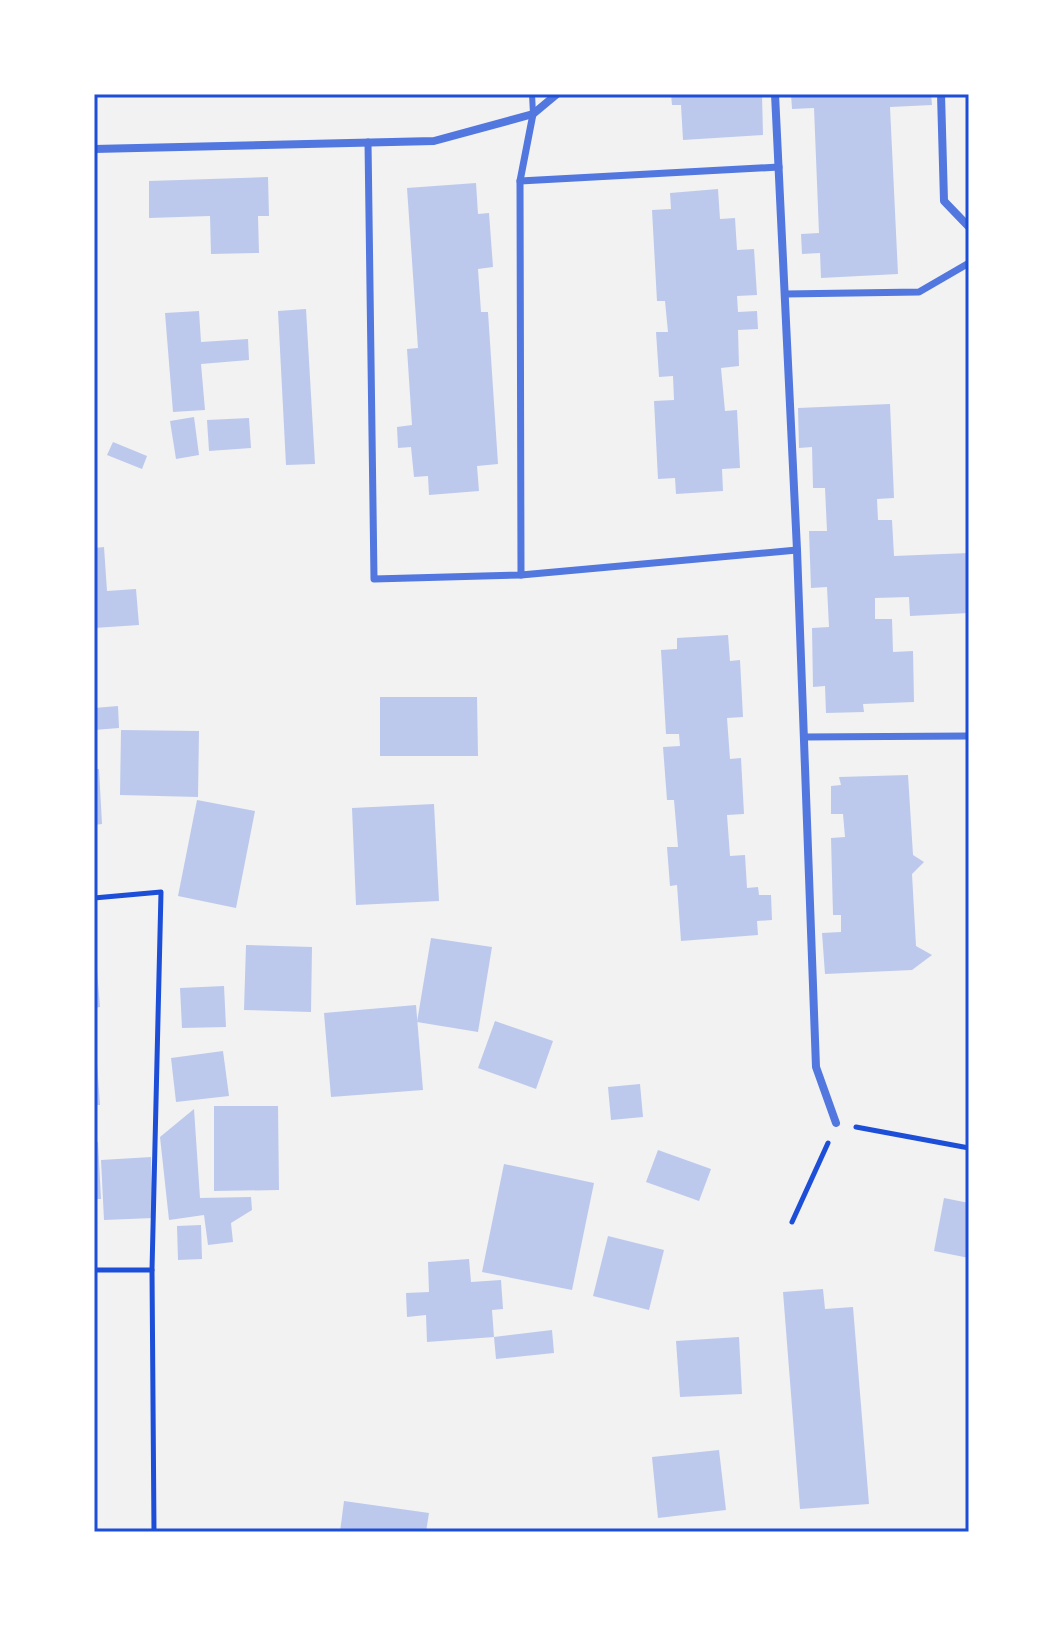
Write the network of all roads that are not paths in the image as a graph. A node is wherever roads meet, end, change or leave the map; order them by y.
1 (532, 94) edge
2 (557, 94) edge
3 (775, 94) edge
4 (941, 94) edge
5 (533, 114) junction
6 (368, 142) junction
7 (94, 149) edge
8 (779, 167) junction
9 (520, 181) junction
10 (969, 227) edge
11 (969, 263) edge
12 (785, 294) junction
13 (797, 550) junction
14 (521, 575) junction
15 (969, 736) edge
16 (804, 737) junction
17 (836, 1123) road end

1 - 5 lane
2 - 5 street
3 - 8 street
4 - 10 street
5 - 6 street
5 - 9 street
6 - 7 street
6 - 14 street
8 - 9 street
8 - 12 street
9 - 14 street
11 - 12 street
12 - 13 street
13 - 14 street
13 - 16 street
15 - 16 street
16 - 17 street

